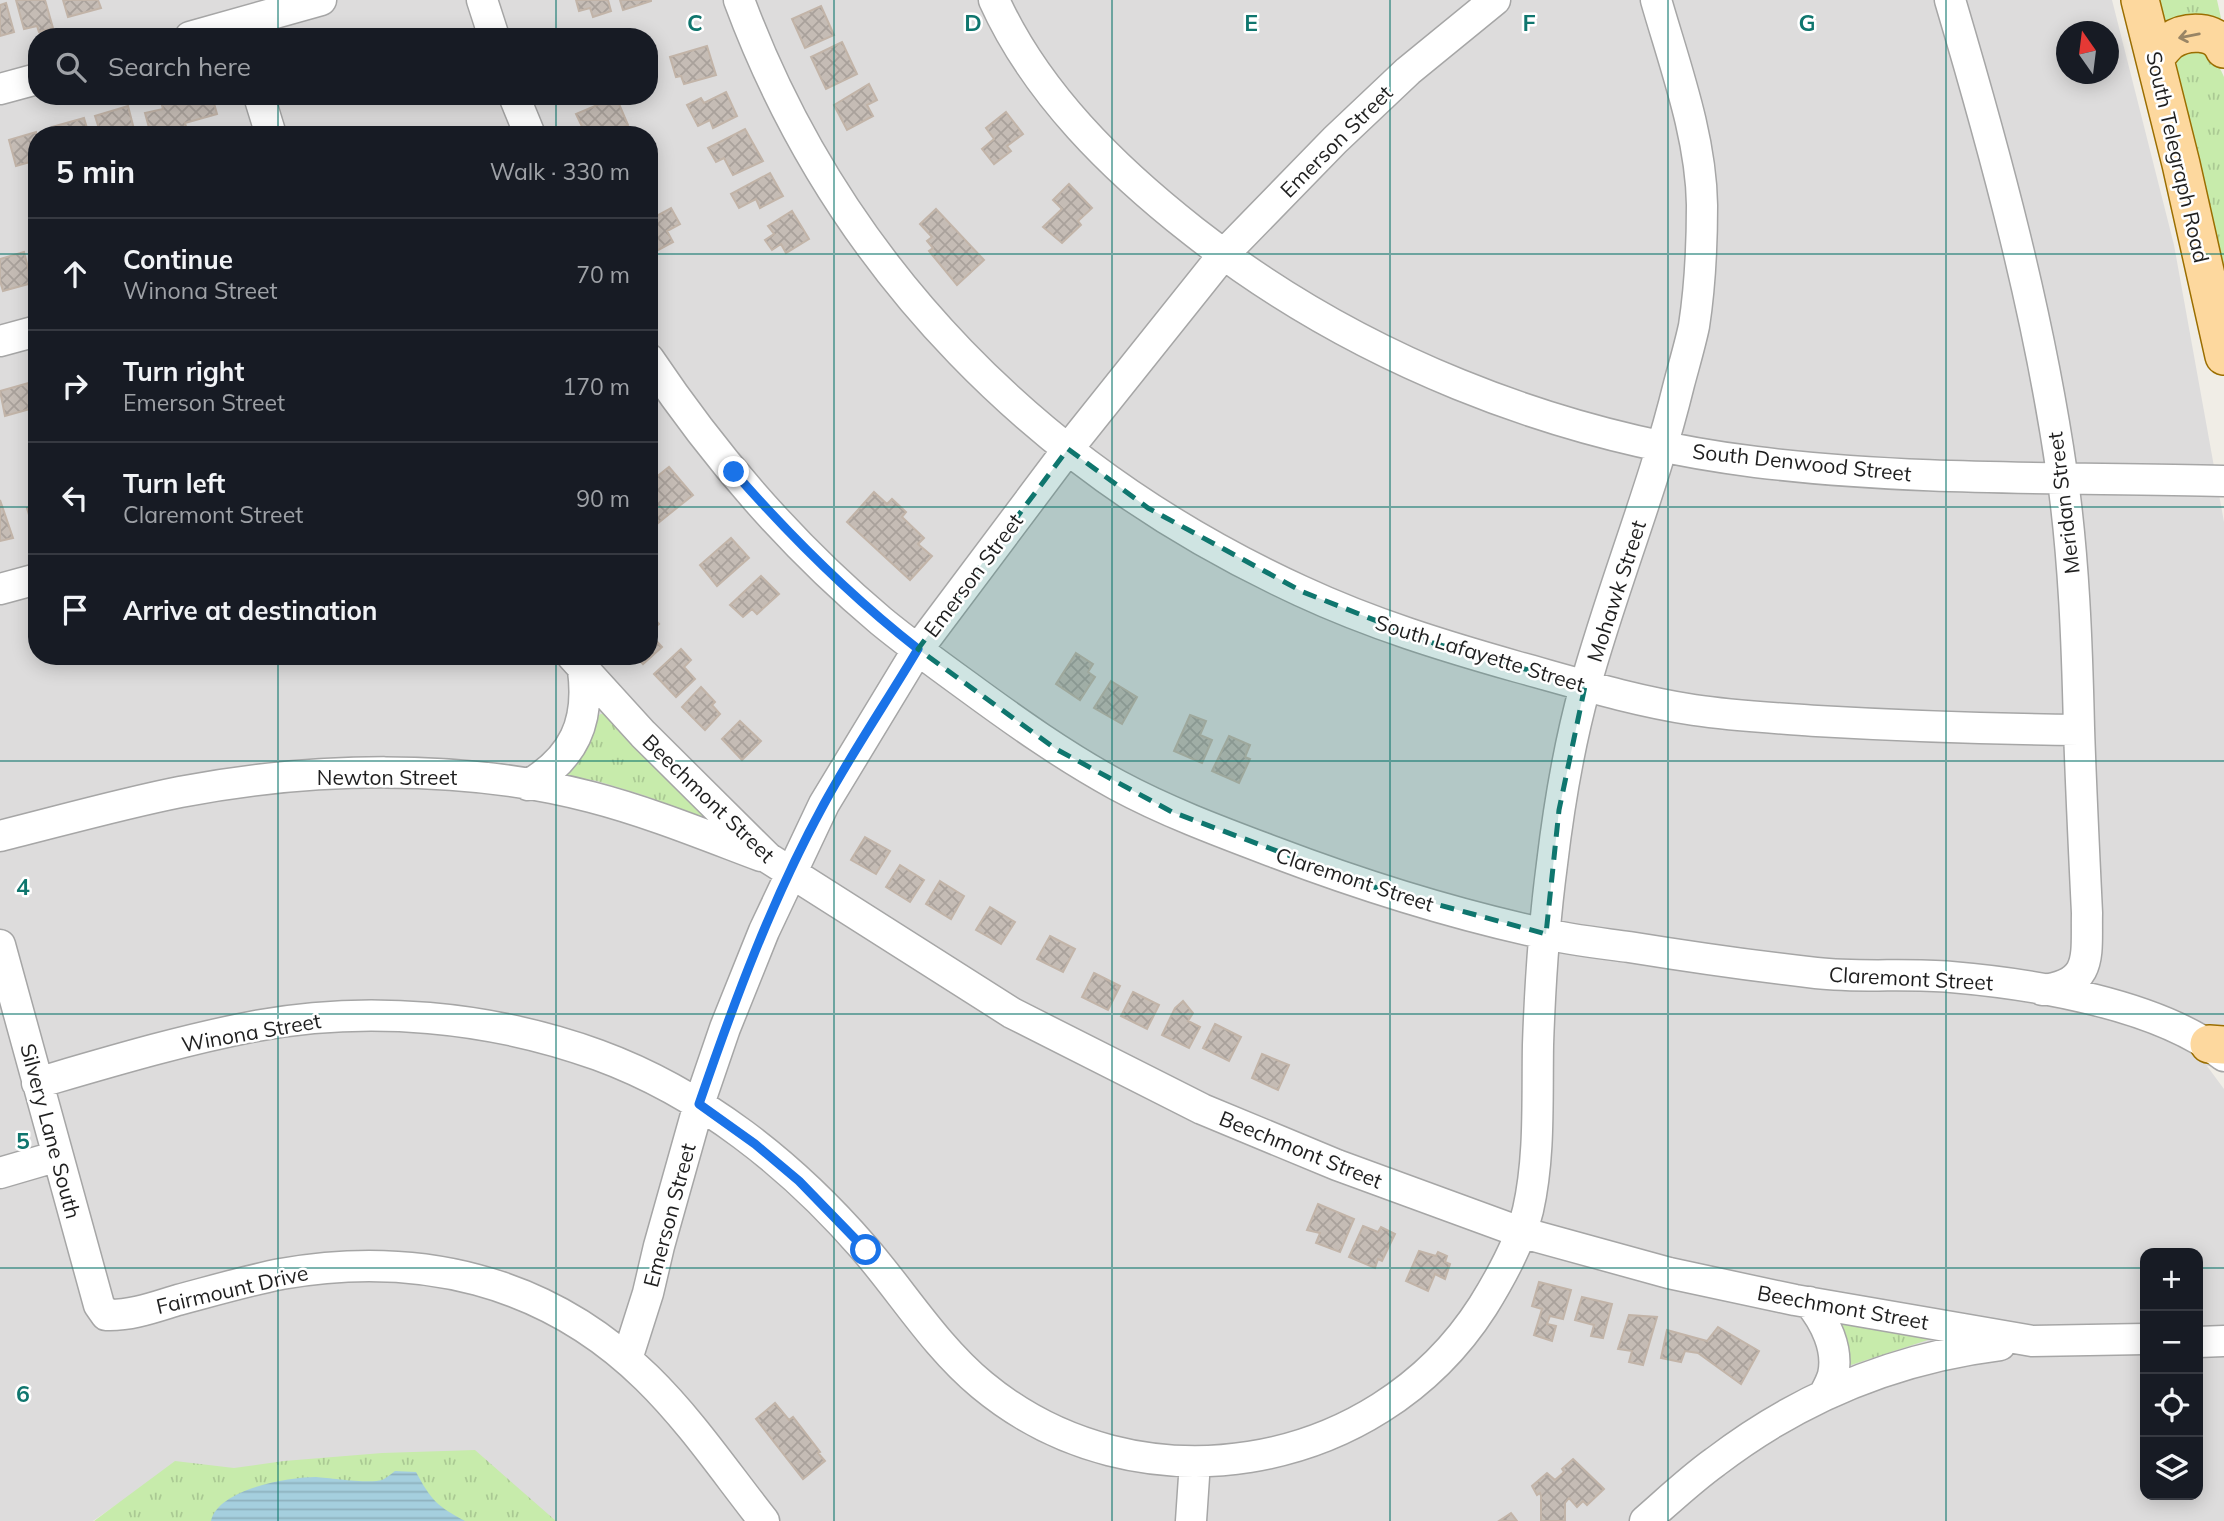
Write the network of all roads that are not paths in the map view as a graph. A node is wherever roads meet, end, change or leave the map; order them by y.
1 (321, 0) edge
2 (482, 0) edge
3 (739, 0) edge
4 (994, 0) edge
5 (1495, 0) edge
6 (1656, 0) edge
7 (1950, 0) edge
8 (2140, 0) edge
9 (236, 20) edge
10 (214, 28) edge
11 (491, 28) edge
12 (2224, 49) edge
13 (2155, 57) junction
14 (28, 81) edge
15 (0, 89) edge
16 (262, 105) edge
17 (518, 105) edge
18 (268, 126) edge
19 (526, 126) edge
20 (1223, 255) junction
21 (28, 333) edge
22 (0, 341) edge
23 (2224, 356) edge
24 (658, 372) edge
25 (1663, 445) junction
26 (1068, 449) junction
27 (2063, 477) junction
28 (2224, 481) edge
29 (28, 581) edge
30 (0, 589) edge
31 (918, 649) junction
32 (578, 665) edge
33 (580, 665) edge
34 (1585, 685) junction
35 (2079, 730) junction
36 (528, 785) junction
37 (0, 836) edge
38 (779, 866) junction
39 (1546, 934) junction
40 (0, 945) edge
41 (2041, 990) junction
42 (2219, 1048) edge
43 (37, 1083) junction
44 (699, 1104) junction
45 (58, 1156) junction
46 (0, 1173) edge
47 (1520, 1232) junction
48 (1809, 1302) junction
49 (106, 1315) joint
50 (2140, 1339) edge
51 (2224, 1341) edge
52 (2032, 1342) junction
53 (2203, 1342) edge
54 (627, 1359) junction
55 (1824, 1395) junction
56 (1195, 1462) junction
57 (764, 1521) edge
58 (1191, 1521) edge
59 (1645, 1521) edge

1 - 9 street
2 - 11 street
3 - 26 street, South Lafayette Street
4 - 20 street, South Denwood Street
5 - 20 street, Emerson Street
6 - 25 street, Mohawk Street
7 - 27 street, Meridan Street
8 - 13 main road, South Telegraph Road
9 - 10 street
12 -> 13 main road
13 - 23 main road, South Telegraph Road
14 - 15 street
16 - 18 street
17 - 19 street
20 - 25 street, South Denwood Street
20 - 26 street, Emerson Street
21 - 22 street
24 - 31 street, Claremont Street
25 - 27 street, South Denwood Street
25 - 34 street, Mohawk Street
26 - 31 street, Emerson Street
26 - 34 street, South Lafayette Street
27 - 28 street, South Denwood Street
27 - 35 street, Meridan Street
29 - 30 street
31 - 38 street, Emerson Street
31 - 39 street, Claremont Street
32 - 36 street, Beechmont Street
33 - 38 street, Beechmont Street
34 - 35 street, South Lafayette Street
34 - 39 street, Mohawk Street
35 - 41 street, Meridan Street
36 - 37 street, Newton Street
36 - 38 street, Newton Street
38 - 44 street, Emerson Street
38 - 47 street, Beechmont Street
39 - 41 street, Claremont Street
39 - 47 street, Mohawk Street
40 - 43 street, Silvery Lane South
41 - 42 street, Claremont Street
43 - 44 street, Winona Street
43 - 45 street, Silvery Lane South
44 - 54 street, Emerson Street
44 - 56 street, Winona Street
45 - 46 street
45 - 49 street, Silvery Lane South
47 - 48 street, Beechmont Street
47 - 56 street, Winona Street
48 - 52 street, Beechmont Street
48 - 55 street
49 - 54 street, Fairmount Drive
50 - 52 street, Beechmont Street
51 - 53 street
52 - 55 street
54 - 57 street, Fairmount Drive
55 - 59 street
56 - 58 street

